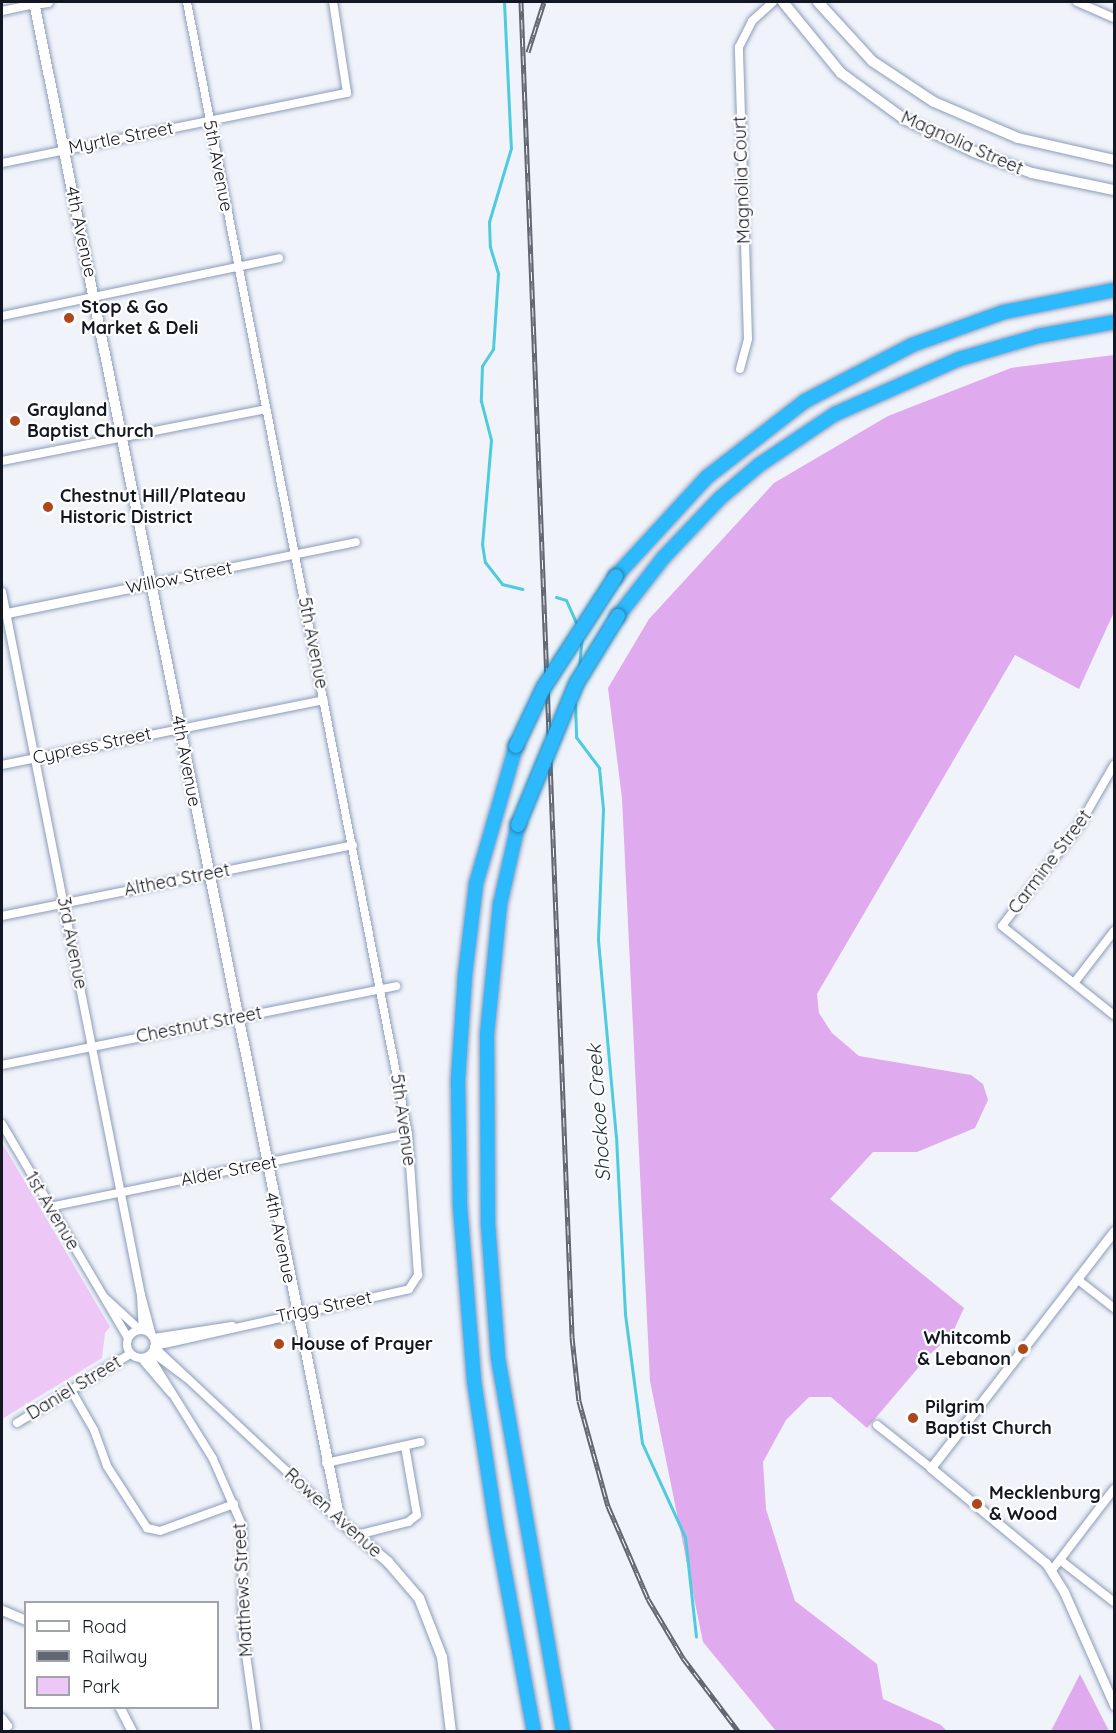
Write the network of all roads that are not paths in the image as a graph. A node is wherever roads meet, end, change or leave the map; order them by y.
1 (48, 2) edge
2 (187, 2) edge
3 (333, 2) edge
4 (773, 2) edge
5 (783, 2) edge
6 (818, 2) edge
7 (1077, 2) edge
8 (34, 3) edge
9 (2, 11) edge
10 (1114, 18) edge
11 (209, 120) junction
12 (64, 150) junction
13 (1114, 160) edge
14 (2, 163) edge
15 (1114, 190) edge
16 (279, 258) dead end
17 (238, 266) junction
18 (1114, 290) edge
19 (95, 298) junction
20 (2, 316) edge
21 (1114, 322) edge
22 (1114, 330) edge
23 (1038, 336) junction
24 (740, 369) dead end
25 (266, 409) junction
26 (122, 438) junction
27 (2, 461) edge
28 (356, 542) dead end
29 (295, 554) junction
30 (150, 584) junction
31 (2, 592) edge
32 (4, 613) edge
33 (324, 700) junction
34 (179, 729) junction
35 (37, 758) junction
36 (2, 765) edge
37 (1114, 765) edge
38 (353, 845) junction
39 (208, 873) junction
40 (64, 902) junction
41 (2, 916) edge
42 (1114, 931) edge
43 (1074, 983) junction
44 (396, 986) dead end
45 (380, 990) junction
46 (1114, 1015) edge
47 (236, 1017) junction
48 (91, 1047) junction
49 (2, 1065) edge
50 (2, 1124) edge
51 (408, 1134) junction
52 (265, 1164) junction
53 (121, 1191) junction
54 (49, 1207) junction
55 (1114, 1231) edge
56 (1077, 1279) junction
57 (413, 1286) joint
58 (141, 1295) junction
59 (104, 1297) junction
60 (1114, 1308) edge
61 (295, 1313) junction
62 (142, 1330) junction
63 (128, 1338) junction
64 (151, 1348) junction
65 (130, 1354) junction
66 (71, 1390) junction
67 (17, 1423) dead end
68 (877, 1425) dead end
69 (421, 1442) dead end
70 (405, 1446) junction
71 (326, 1463) junction
72 (931, 1468) junction
73 (1114, 1489) edge
74 (234, 1504) junction
75 (340, 1521) junction
76 (357, 1535) junction
77 (1060, 1560) junction
78 (1052, 1570) junction
79 (1114, 1602) edge
80 (2, 1610) edge
81 (24, 1619) edge
82 (1114, 1705) edge
83 (121, 1709) edge
84 (2, 1718) edge
85 (5, 1729) edge
86 (132, 1731) edge
87 (257, 1731) edge
88 (451, 1731) edge
89 (534, 1731) edge
90 (563, 1731) edge

1 - 8 street
2 - 11 street, 5th Avenue
3 - 11 street, Myrtle Street
4 - 24 street, Magnolia Court
5 - 15 main road, Magnolia Street
6 - 13 main road, Magnolia Street
7 - 10 street
8 - 9 street
8 - 12 main road, 4th Avenue
11 - 12 street, Myrtle Street
11 - 17 street, 5th Avenue
12 - 14 street, Myrtle Street
12 - 19 main road, 4th Avenue
16 - 17 street
17 - 19 street
17 - 25 street, 5th Avenue
18 - 89 highway, bridge
19 - 20 street
19 - 26 main road, 4th Avenue
21 - 23 highway
22 - 23 highway
23 - 90 highway, bridge
25 - 26 street
25 - 29 street, 5th Avenue
26 - 27 street
26 - 30 main road, 4th Avenue
28 - 29 street, Willow Street
29 - 30 street, Willow Street
29 - 33 street, 5th Avenue
30 - 32 street, Willow Street
30 - 34 main road, 4th Avenue
31 - 32 street, 3rd Avenue
32 - 35 street, 3rd Avenue
33 - 34 street, Cypress Street
33 - 38 street, 5th Avenue
34 - 35 street, Cypress Street
34 - 39 main road, 4th Avenue
35 - 36 street, Cypress Street
35 - 40 street, 3rd Avenue
37 - 43 street, Carmine Street
38 - 39 street, Althea Street
38 - 45 street, 5th Avenue
39 - 40 street, Althea Street
39 - 47 main road, 4th Avenue
40 - 41 street, Althea Street
40 - 48 street, 3rd Avenue
42 - 43 street
43 - 46 street
44 - 45 street, Chestnut Street
45 - 47 street, Chestnut Street
45 - 51 street, 5th Avenue
47 - 48 street, Chestnut Street
47 - 52 main road, 4th Avenue
48 - 49 street, Chestnut Street
48 - 53 street, 3rd Avenue
50 - 54 street, 1st Avenue
51 - 52 street, Alder Street
51 - 57 street, 5th Avenue
52 - 53 street, Alder Street
52 - 61 main road, 4th Avenue
53 - 54 street, Alder Street
53 - 58 street, 3rd Avenue
54 - 59 street, 1st Avenue
55 - 56 street
56 - 60 street
56 - 72 street
57 - 61 street, Trigg Street
58 - 62 street, 3rd Avenue
58 - 64 street, 3rd Avenue
59 - 62 street, 1st Avenue
59 - 63 street, 1st Avenue
61 - 64 street, Trigg Street
61 - 71 main road, 4th Avenue
62 - 63 street
62 - 64 street, 1st Avenue
63 - 65 street
64 - 65 street
64 - 74 street, Matthews Street
64 - 75 street, Rowen Avenue
65 - 66 street, Daniel Street
66 - 67 street, Daniel Street
66 - 74 street
68 - 72 street
69 - 70 street
70 - 71 street
70 - 76 street
71 - 75 main road, 4th Avenue
72 - 78 street
73 - 77 street
74 - 87 street, Matthews Street
75 - 76 main road, Rowen Avenue
76 - 88 main road, Rowen Avenue
77 - 78 street
77 - 79 street
78 - 82 street
80 - 81 street
83 - 86 street
84 - 85 street

